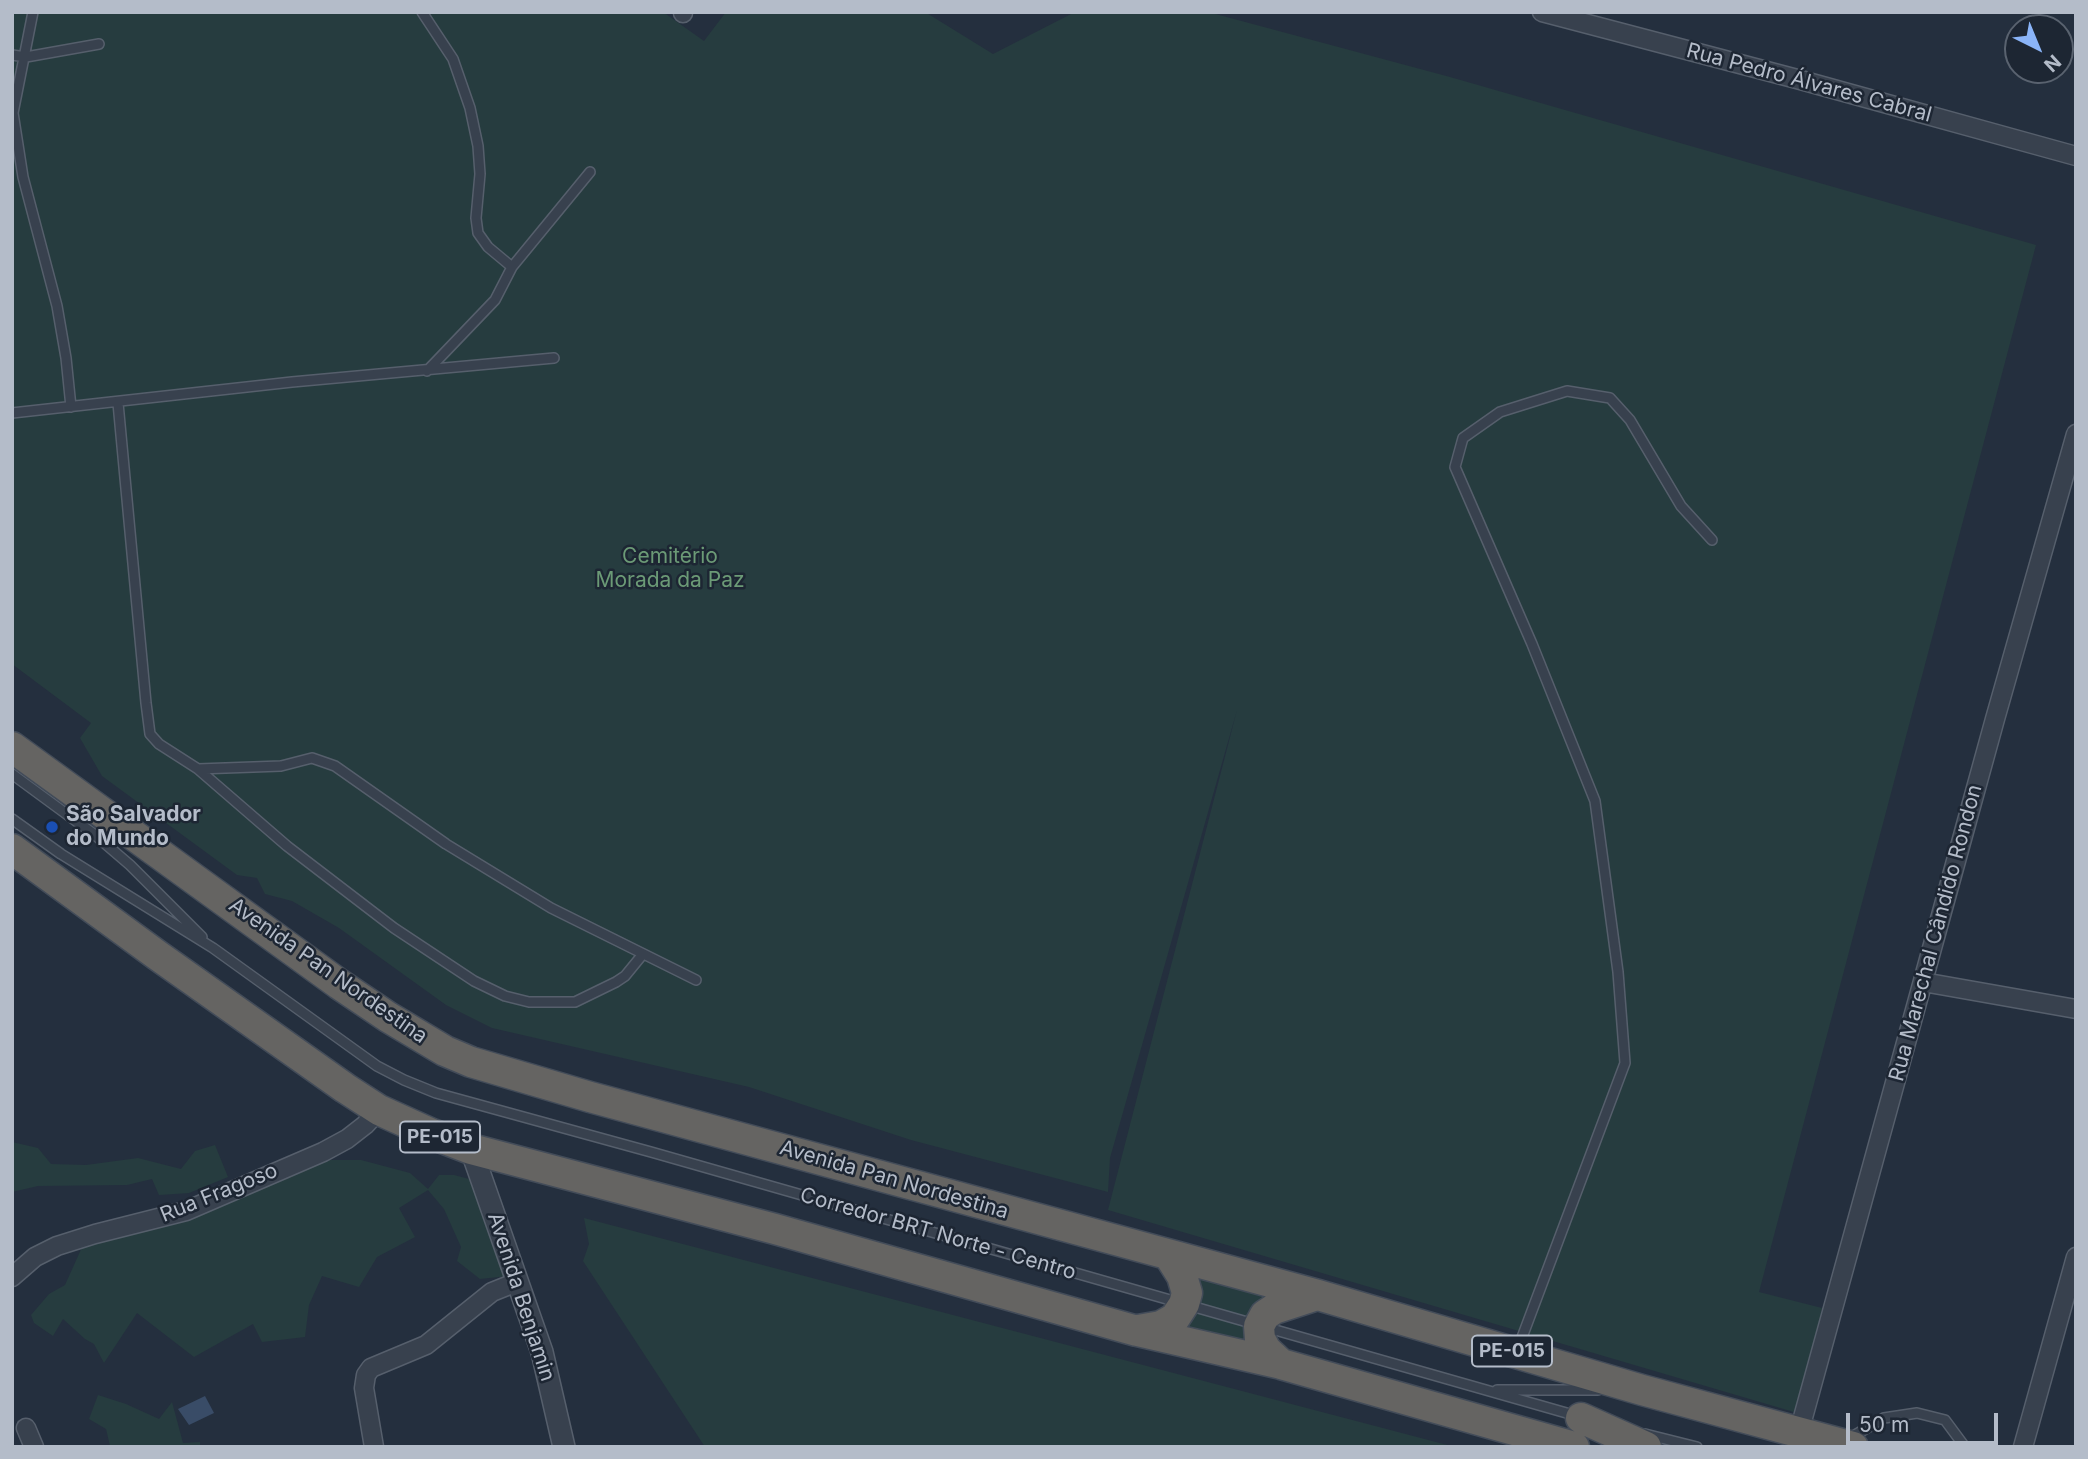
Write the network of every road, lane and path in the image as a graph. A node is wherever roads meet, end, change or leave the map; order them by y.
1 (33, 12) edge
2 (422, 12) edge
3 (1542, 12) edge
4 (99, 44) dead end
5 (12, 55) edge
6 (26, 57) junction
7 (2076, 156) edge
8 (590, 173) dead end
9 (512, 267) junction
10 (554, 358) dead end
11 (427, 371) junction
12 (118, 402) junction
13 (71, 407) junction
14 (12, 413) edge
15 (2076, 433) edge
16 (1712, 540) dead end
17 (12, 747) edge
18 (198, 769) junction
19 (12, 774) edge
20 (12, 819) edge
21 (12, 849) edge
22 (213, 948) junction
23 (643, 954) junction
24 (696, 980) dead end
25 (1923, 982) junction
26 (2076, 1009) edge
27 (379, 1110) junction
28 (471, 1149) junction
29 (1170, 1257) junction
30 (2074, 1267) edge
31 (12, 1277) edge
32 (517, 1282) junction
33 (1318, 1295) junction
34 (1185, 1304) junction
35 (1259, 1326) junction
36 (1137, 1331) junction
37 (1516, 1352) junction
38 (1281, 1364) junction
39 (1487, 1390) junction
40 (1642, 1390) junction
41 (1581, 1418) junction
42 (26, 1428) dead end
43 (1799, 1432) junction
44 (1847, 1445) edge
45 (34, 1447) edge
46 (374, 1447) edge
47 (564, 1447) edge
48 (1574, 1447) edge
49 (1646, 1447) edge
50 (1697, 1447) edge
51 (1965, 1447) edge
52 (2022, 1447) edge

1 - 6 lane
2 - 9 lane
3 - 7 street, Rua Pedro Álvares Cabral
4 - 6 lane
5 - 6 lane
6 - 13 lane
8 - 9 lane
9 - 11 lane
10 - 11 lane
11 - 12 lane
12 - 13 lane
12 - 18 lane
13 - 14 lane
15 - 25 street, Rua Marechal Cândido Rondon
16 - 37 lane
17 - 29 highway, Avenida Pan Nordestina / PE-015
18 - 23 lane
18 - 23 lane
19 - 22 lane, Corredor BRT Norte - Centro
20 - 22 lane, Corredor BRT Norte - Centro
21 - 27 highway, PE-015
22 - 34 lane, Corredor BRT Norte - Centro
23 - 24 lane
25 - 26 street
25 - 43 street, Rua Marechal Cândido Rondon
27 - 28 highway, PE-015
27 - 31 street, Rua Fragoso
28 - 32 street, Avenida Benjamin
28 - 36 highway, PE-015
29 - 33 highway, Avenida Pan Nordestina / PE-015
29 - 34 highway
30 - 52 street
32 - 46 street
32 - 47 street, Avenida Benjamin
33 - 35 highway
33 - 37 highway, Avenida Pan Nordestina / PE-015
34 - 35 lane, Corredor BRT Norte - Centro
34 - 36 highway
35 - 38 highway
35 - 39 lane, Corredor BRT Norte - Centro
36 - 38 highway, PE-015
37 - 40 highway, Avenida Pan Nordestina / PE-015
38 - 48 highway, PE-015
39 - 40 lane
39 - 41 lane, Corredor BRT Norte - Centro
40 - 43 highway, Avenida Pan Nordestina / PE-015
41 - 49 highway
41 - 50 lane, Corredor BRT Norte - Centro
42 - 45 street
43 - 44 highway, Avenida Pan Nordestina / PE-015
44 - 51 lane

